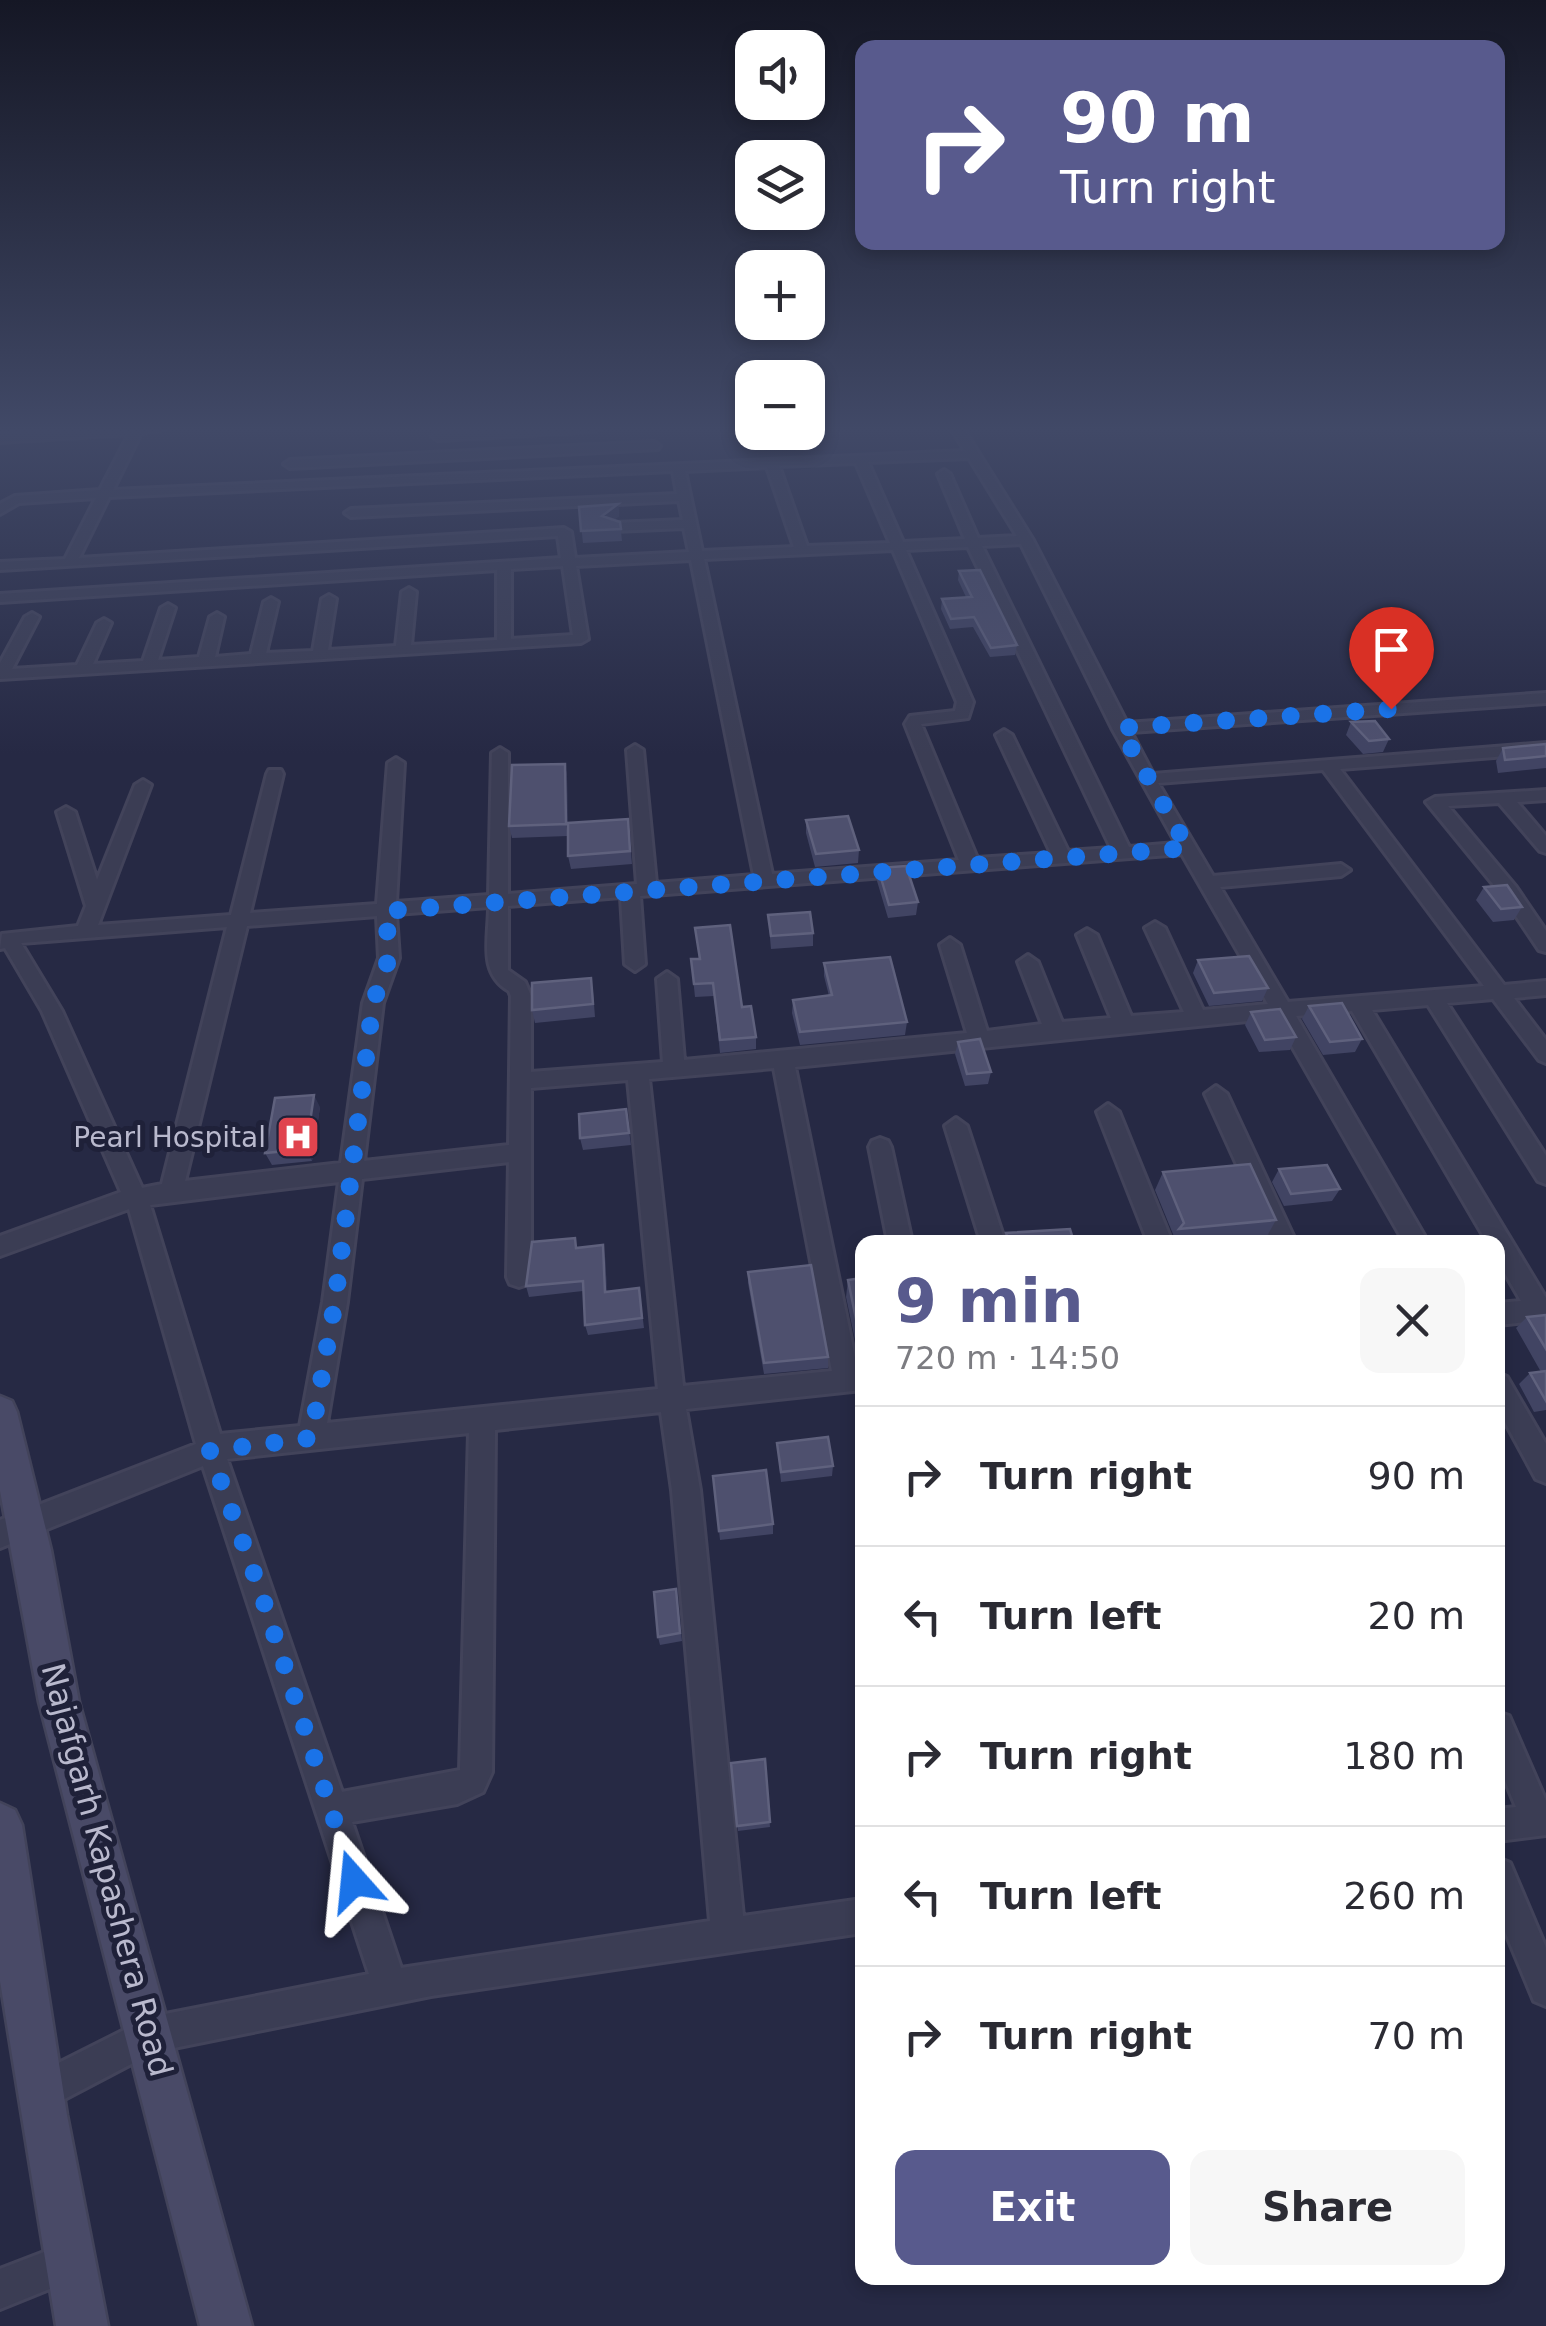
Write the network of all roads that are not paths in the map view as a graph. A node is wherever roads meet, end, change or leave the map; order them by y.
1 (84, 537) edge
2 (486, 537) edge
3 (567, 537) edge
4 (692, 537) edge
5 (797, 537) edge
6 (896, 537) edge
7 (969, 537) edge
8 (1024, 537) edge
9 (1026, 540) junction
10 (971, 542) junction
11 (900, 546) junction
12 (802, 551) junction
13 (696, 556) junction
14 (569, 562) junction
15 (70, 563) junction
16 (0, 566) edge
17 (504, 566) junction
18 (408, 592) dead end
19 (0, 598) edge
20 (329, 599) dead end
21 (271, 602) dead end
22 (168, 608) dead end
23 (32, 617) dead end
24 (217, 617) dead end
25 (104, 622) dead end
26 (504, 644) junction
27 (403, 649) junction
28 (320, 654) junction
29 (258, 657) junction
30 (206, 661) junction
31 (149, 664) junction
32 (83, 669) junction
33 (1, 674) edge
34 (1546, 698) edge
35 (1120, 728) junction
36 (1004, 736) dead end
37 (1546, 748) edge
38 (635, 750) dead end
39 (500, 753) dead end
40 (396, 763) dead end
41 (1328, 765) junction
42 (275, 774) dead end
43 (1148, 779) junction
44 (144, 785) dead end
45 (1546, 795) edge
46 (1502, 798) junction
47 (66, 812) dead end
48 (1546, 847) edge
49 (1188, 848) junction
50 (1122, 852) junction
51 (1062, 857) junction
52 (970, 864) junction
53 (1340, 870) dead end
54 (764, 881) junction
55 (1205, 883) junction
56 (638, 891) junction
57 (501, 902) junction
58 (96, 907) junction
59 (386, 911) junction
60 (241, 921) junction
61 (1155, 928) dead end
62 (85, 933) junction
63 (1087, 935) dead end
64 (4, 941) edge
65 (950, 945) dead end
66 (1546, 945) edge
67 (1028, 962) dead end
68 (635, 964) dead end
69 (667, 980) dead end
70 (1546, 988) edge
71 (1500, 992) junction
72 (1432, 997) junction
73 (1358, 1004) junction
74 (1282, 1010) junction
75 (1197, 1018) junction
76 (1124, 1024) junction
77 (1055, 1031) junction
78 (980, 1039) junction
79 (1546, 1055) edge
80 (783, 1060) junction
81 (674, 1068) junction
82 (638, 1071) junction
83 (523, 1082) junction
84 (1216, 1094) dead end
85 (1108, 1112) dead end
86 (956, 1126) dead end
87 (880, 1147) dead end
88 (522, 1152) junction
89 (350, 1173) junction
90 (1546, 1175) edge
91 (171, 1192) junction
92 (135, 1198) junction
93 (899, 1235) edge
94 (991, 1235) edge
95 (1157, 1235) edge
96 (1281, 1235) edge
97 (1412, 1235) edge
98 (1497, 1235) edge
99 (0, 1246) edge
100 (1505, 1248) edge
101 (519, 1276) dead end
102 (1542, 1310) edge
103 (1505, 1313) edge
104 (855, 1372) edge
105 (855, 1385) edge
106 (1505, 1397) edge
107 (672, 1400) junction
108 (0, 1412) edge
109 (482, 1420) junction
110 (311, 1438) junction
111 (210, 1451) junction
112 (1546, 1470) edge
113 (13, 1528) edge
114 (1505, 1742) edge
115 (331, 1810) junction
116 (1542, 1819) edge
117 (1505, 1824) edge
118 (0, 1825) edge
119 (1505, 1892) edge
120 (855, 1917) edge
121 (728, 1936) junction
122 (390, 1987) junction
123 (1546, 1989) edge
124 (150, 2035) junction
125 (40, 2092) junction
126 (70, 2261) junction
127 (0, 2289) edge
128 (82, 2326) edge
129 (226, 2326) edge

1 - 15 street
2 - 15 street
3 - 14 street
4 - 13 street
5 - 12 street
6 - 11 street
7 - 10 street
8 - 9 street
9 - 10 street
9 - 35 street
10 - 11 street
10 - 50 street
11 - 12 street
11 - 52 street
12 - 13 street
13 - 14 street
13 - 54 street
14 - 17 street
14 - 26 street
15 - 16 street
17 - 19 street
17 - 26 street
18 - 27 street
20 - 28 street
21 - 29 street
22 - 31 street
23 - 33 street
24 - 30 street
25 - 32 street
26 - 27 street
27 - 28 street
28 - 29 street
29 - 30 street
30 - 31 street
31 - 32 street
32 - 33 street
34 - 35 street
35 - 43 street
36 - 51 street
37 - 41 street
38 - 56 street
39 - 57 street
40 - 59 street
41 - 43 street
41 - 71 street
42 - 60 street
43 - 49 street
44 - 58 street
45 - 46 street
46 - 48 street
46 - 66 street
47 - 58 street
49 - 50 street
49 - 55 street
50 - 51 street
51 - 52 street
52 - 54 street
53 - 55 street
54 - 56 street
55 - 74 street
56 - 57 street
56 - 68 street
57 - 59 street
57 - 83 street
58 - 62 street
59 - 60 street
59 - 89 street
60 - 62 street
60 - 91 street
61 - 75 street
62 - 64 street
63 - 76 street
64 - 92 street
65 - 78 street
67 - 77 street
69 - 81 street
70 - 71 street
71 - 72 street
71 - 79 street
72 - 73 street
72 - 90 street
73 - 74 street
73 - 98 street
74 - 75 street
74 - 97 street
75 - 76 street
76 - 77 street
77 - 78 street
78 - 80 street
80 - 81 street
80 - 104 street
81 - 82 street
82 - 83 street
82 - 107 street
83 - 88 street
84 - 96 street
85 - 95 street
86 - 94 street
87 - 93 street
88 - 89 street
88 - 101 street
89 - 91 street
89 - 110 street
91 - 92 street
92 - 99 street
92 - 111 street
100 - 102 street
102 - 103 street
105 - 107 street
106 - 112 street
107 - 109 street
107 - 121 street
108 - 113 main road, Najafgarh Kapashera Road
109 - 110 street
109 - 115 street
110 - 111 street
111 - 113 street
111 - 115 street
113 - 124 main road, Najafgarh Kapashera Road
114 - 116 street
115 - 122 street
116 - 117 street
118 - 125 main road
119 - 123 street
120 - 121 street
121 - 122 street
122 - 124 street
124 - 125 street
124 - 129 main road, Najafgarh Kapashera Road
125 - 126 main road
126 - 127 street
126 - 128 main road

